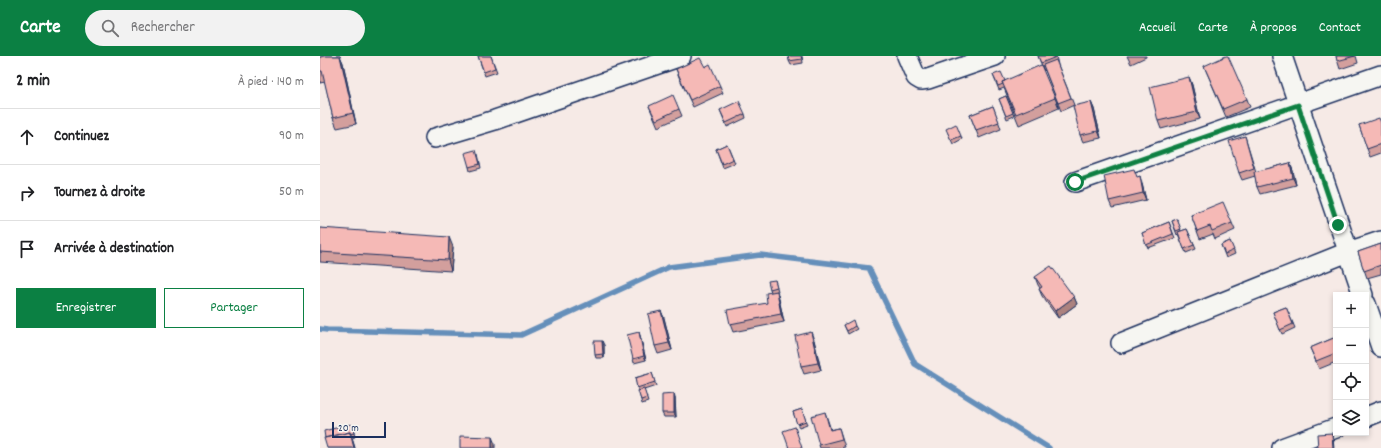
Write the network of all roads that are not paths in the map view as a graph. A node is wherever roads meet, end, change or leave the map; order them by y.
1 (681, 56) edge
2 (907, 56) edge
3 (995, 56) edge
4 (1282, 56) edge
5 (1381, 75) edge
6 (1298, 105) junction
7 (435, 138) dead end
8 (1075, 182) dead end
9 (1381, 240) edge
10 (1348, 252) junction
11 (1362, 292) edge
12 (1369, 313) edge
13 (1121, 343) dead end
14 (1381, 348) edge
15 (1381, 411) edge
16 (1369, 416) edge
17 (1333, 429) edge
18 (1282, 448) edge

1 - 7 street
2 - 3 street
4 - 6 street
5 - 6 street
6 - 8 street
6 - 10 street
9 - 10 street
10 - 11 street
10 - 13 street
12 - 14 street
15 - 16 street
17 - 18 street

